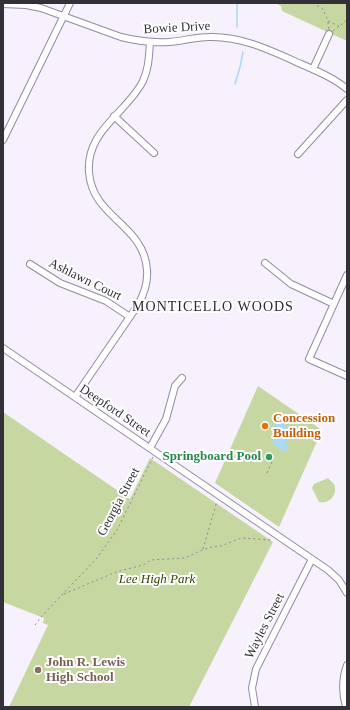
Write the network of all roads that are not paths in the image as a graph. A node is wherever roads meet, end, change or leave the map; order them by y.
1 (70, 3) edge
2 (3, 4) edge
3 (64, 16) junction
4 (329, 34) road end
5 (150, 42) junction
6 (313, 69) junction
7 (347, 89) edge
8 (347, 100) edge
9 (114, 116) junction
10 (3, 140) edge
11 (154, 153) dead end
12 (298, 154) dead end
13 (265, 263) dead end
14 (30, 264) dead end
15 (347, 275) edge
16 (334, 304) junction
17 (130, 317) junction
18 (3, 348) edge
19 (347, 376) edge
20 (182, 378) dead end
21 (75, 397) junction
22 (150, 448) junction
23 (312, 559) junction
24 (347, 593) edge
25 (347, 664) edge
26 (255, 707) edge
27 (346, 707) edge

1 - 3 street
2 - 3 street, Bowie Drive
3 - 5 street, Bowie Drive
3 - 10 street
4 - 6 street
5 - 6 street, Bowie Drive
5 - 9 street
6 - 7 street, Bowie Drive
8 - 12 street
9 - 11 street
9 - 17 street
13 - 16 street
14 - 17 street, Ashlawn Court
15 - 16 street
16 - 19 street
17 - 21 street
18 - 21 street, Deepford Street
20 - 22 street
21 - 22 street, Deepford Street
22 - 23 street, Deepford Street
23 - 24 street, Deepford Street
23 - 26 street, Wayles Street
25 - 27 street

